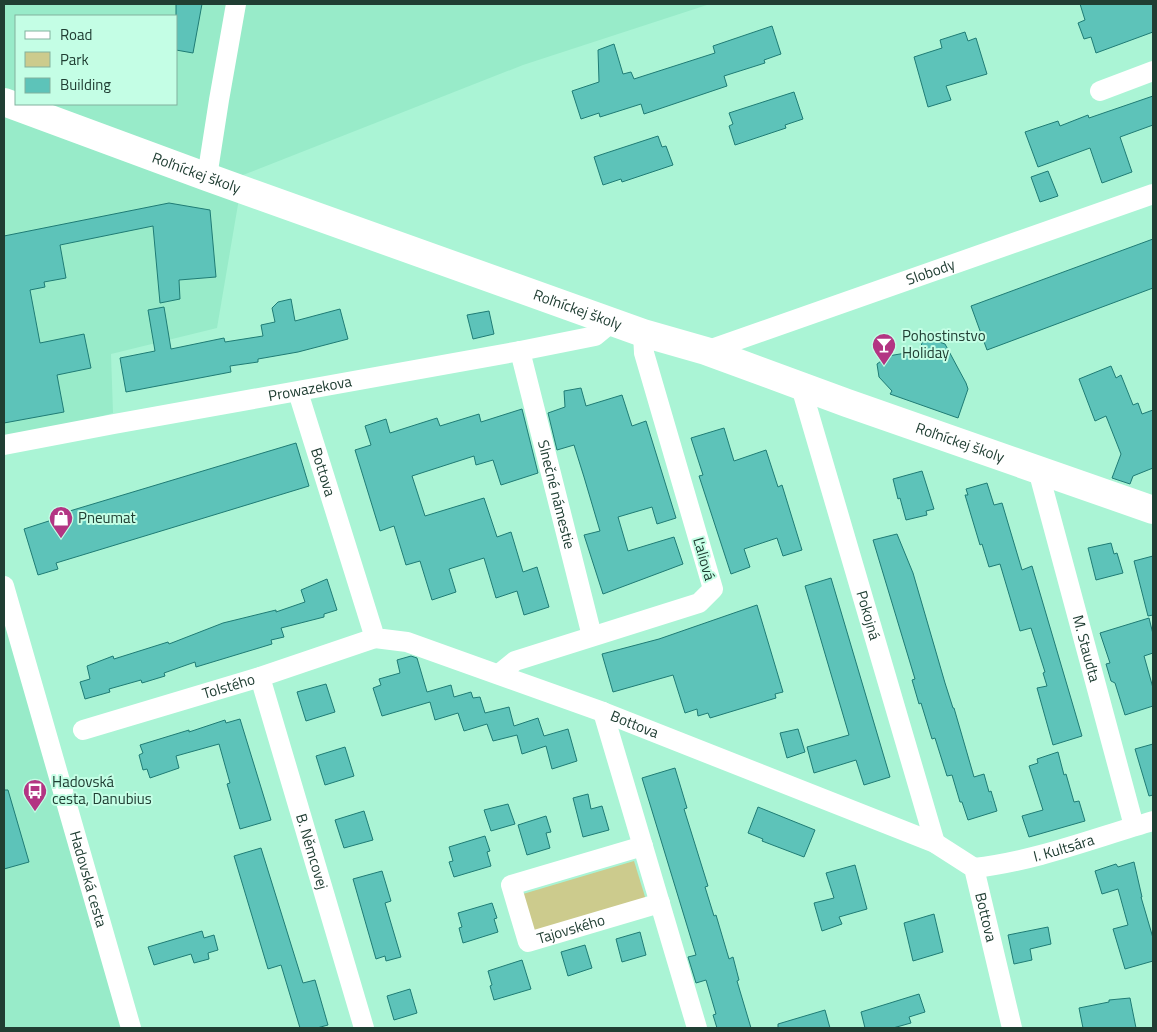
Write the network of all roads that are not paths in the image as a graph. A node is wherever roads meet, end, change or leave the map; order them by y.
1 (236, 4) edge
2 (1153, 71) edge
3 (1100, 91) dead end
4 (4, 102) edge
5 (207, 177) junction
6 (1153, 194) edge
7 (612, 322) junction
8 (642, 333) junction
9 (520, 351) junction
10 (706, 351) junction
11 (801, 386) junction
12 (298, 392) junction
13 (4, 446) edge
14 (1038, 470) junction
15 (1153, 510) edge
16 (4, 586) edge
17 (592, 636) junction
18 (375, 638) junction
19 (499, 674) junction
20 (260, 677) junction
21 (603, 712) junction
22 (83, 730) dead end
23 (1144, 824) edge
24 (936, 843) junction
25 (643, 846) junction
26 (974, 868) junction
27 (660, 903) junction
28 (131, 1028) edge
29 (364, 1028) edge
30 (697, 1028) edge
31 (1012, 1028) edge

1 - 5 street
2 - 3 street
4 - 5 main road, Roľníckej školy
5 - 7 main road, Roľníckej školy
6 - 10 street, Slobody
7 - 8 main road, Roľníckej školy
7 - 9 street, Prowazekova
8 - 10 main road, Roľníckej školy
8 - 17 street, Ľaliová
9 - 12 street, Prowazekova
9 - 17 street, Slnečné námestie
10 - 11 main road, Roľníckej školy
11 - 14 main road, Roľníckej školy
11 - 24 street, Pokojná
12 - 13 street, Prowazekova
12 - 18 street, Bottova
14 - 15 main road, Roľníckej školy
14 - 23 street, M. Staudta
16 - 28 street, Hadovská cesta
17 - 19 street, Ľaliová
18 - 19 street, Bottova
18 - 20 street, Tolstého
19 - 21 street, Bottova
20 - 22 street, Tolstého
20 - 29 street, B. Němcovej
21 - 24 street, Bottova
21 - 25 street
23 - 26 street, I. Kultsára
24 - 26 street, Bottova
25 - 27 street
25 - 27 street, Tajovského
26 - 31 street, Bottova
27 - 30 street

